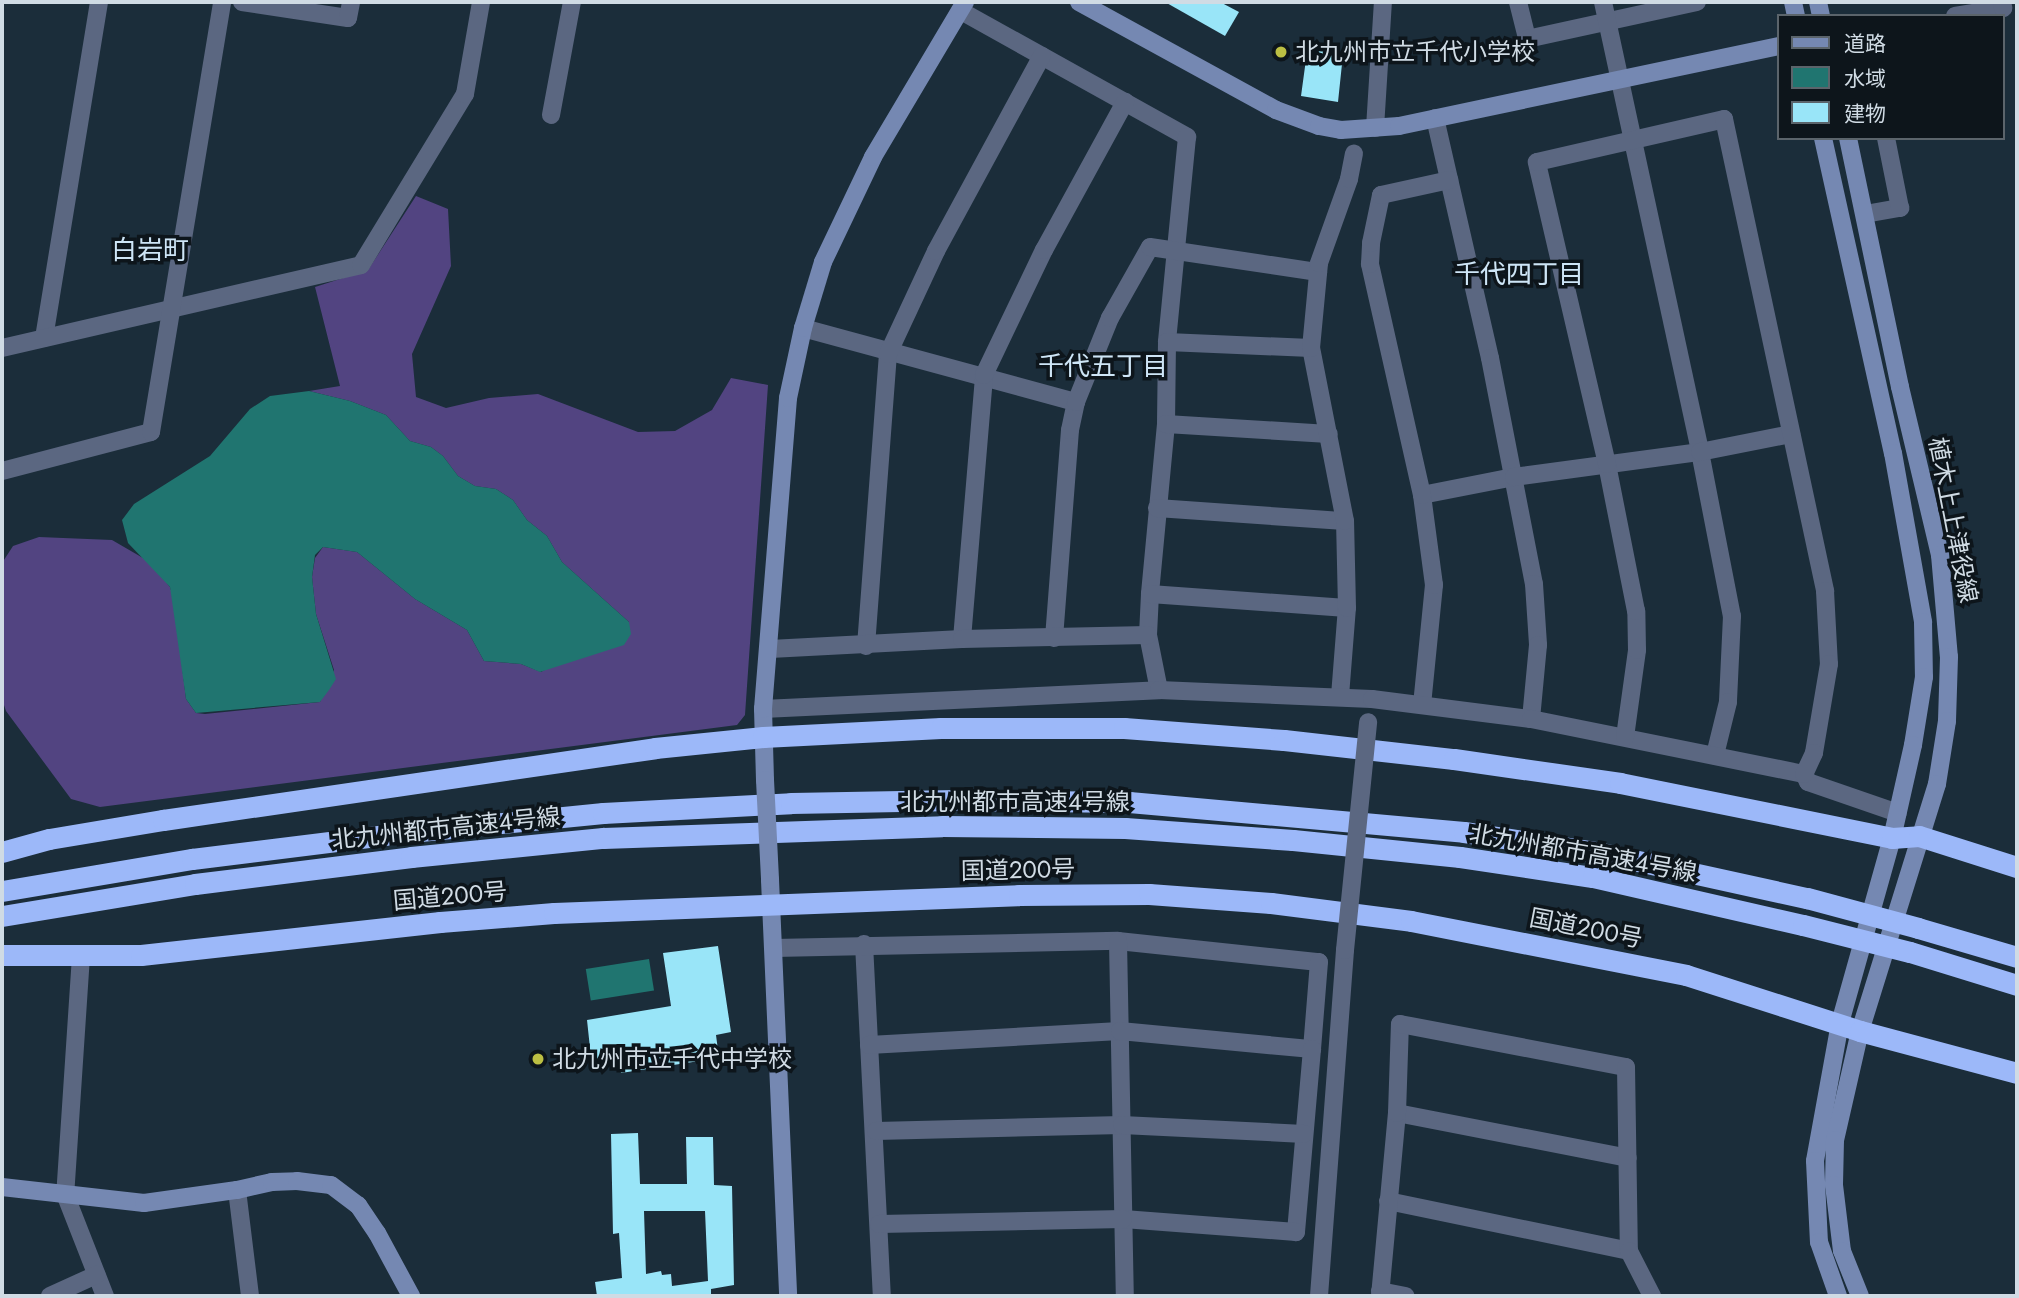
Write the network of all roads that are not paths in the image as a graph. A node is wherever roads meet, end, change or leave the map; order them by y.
1 (99, 2) edge
2 (222, 2) edge
3 (242, 2) edge
4 (351, 2) edge
5 (481, 2) edge
6 (572, 2) edge
7 (1079, 2) edge
8 (1383, 2) edge
9 (1518, 2) edge
10 (1604, 2) edge
11 (1697, 2) edge
12 (2002, 2) edge
13 (963, 6) edge
14 (1967, 14) edge
15 (1608, 21) junction
16 (1778, 46) edge
17 (1042, 56) junction
18 (1620, 78) junction
19 (1125, 102) junction
20 (551, 115) dead end
21 (1435, 118) junction
22 (1375, 128) junction
23 (1823, 140) edge
24 (1848, 140) edge
25 (1886, 140) edge
26 (1632, 142) junction
27 (1354, 153) dead end
28 (1449, 180) junction
29 (1865, 214) junction
30 (1177, 249) junction
31 (1318, 272) junction
32 (169, 311) junction
33 (803, 328) junction
34 (44, 338) junction
35 (1167, 342) junction
36 (2, 348) edge
37 (1311, 348) junction
38 (888, 354) junction
39 (984, 375) junction
40 (1076, 402) junction
41 (1166, 424) junction
42 (1329, 434) junction
43 (1791, 434) junction
44 (1700, 452) junction
45 (1607, 464) junction
46 (2, 471) edge
47 (1514, 477) junction
48 (1422, 495) junction
49 (1157, 508) junction
50 (1345, 522) junction
51 (1150, 594) junction
52 (1347, 608) junction
53 (1149, 635) junction
54 (1054, 638) junction
55 (962, 639) junction
56 (866, 646) junction
57 (770, 649) junction
58 (1159, 690) junction
59 (1339, 696) junction
60 (1372, 699) junction
61 (1422, 705) junction
62 (763, 709) junction
63 (1531, 719) junction
64 (763, 737) junction
65 (1625, 737) junction
66 (1715, 755) junction
67 (1804, 774) junction
68 (1898, 813) junction
69 (1919, 836) junction
70 (1892, 838) junction
71 (2, 852) edge
72 (2017, 867) edge
73 (2, 891) edge
74 (771, 905) junction
75 (2, 916) edge
76 (1118, 941) junction
77 (864, 944) junction
78 (774, 948) junction
79 (2, 955) edge
80 (81, 956) junction
81 (2017, 957) edge
82 (2017, 985) edge
83 (1850, 1027) junction
84 (1120, 1031) junction
85 (869, 1045) junction
86 (1312, 1049) junction
87 (2017, 1073) edge
88 (1397, 1112) junction
89 (1122, 1125) junction
90 (876, 1130) junction
91 (1304, 1134) junction
92 (1628, 1158) junction
93 (2, 1187) edge
94 (237, 1190) junction
95 (65, 1194) junction
96 (1388, 1201) junction
97 (1123, 1219) junction
98 (879, 1224) junction
99 (1629, 1251) junction
100 (96, 1275) junction
101 (1380, 1294) edge
102 (407, 1295) edge
103 (50, 1296) edge
104 (105, 1296) edge
105 (250, 1296) edge
106 (788, 1296) edge
107 (882, 1296) edge
108 (1125, 1296) edge
109 (1319, 1296) edge
110 (1406, 1296) edge
111 (1652, 1296) edge
112 (1838, 1296) edge
113 (1860, 1296) edge

1 - 34 street
2 - 32 street
3 - 4 street
5 - 32 street
6 - 20 street
7 - 22 street
8 - 22 street
9 - 15 street
10 - 15 street
11 - 15 street
12 - 14 street
13 - 17 street
13 - 33 street
15 - 18 street
16 - 18 street
17 - 19 street
17 - 38 street
18 - 21 street
18 - 26 street
19 - 30 street
19 - 39 street
21 - 22 street
21 - 28 street
23 - 68 street, 植木上上津役線
24 - 29 street, 植木上上津役線
25 - 29 street
26 - 43 street
26 - 44 street
26 - 45 street
27 - 31 street
28 - 47 street
28 - 48 street
29 - 69 street, 植木上上津役線
30 - 31 street
30 - 35 street
30 - 40 street
31 - 37 street
32 - 34 street
32 - 46 street
33 - 38 street
33 - 57 street
34 - 36 street
35 - 37 street
35 - 41 street
37 - 42 street
38 - 39 street
38 - 56 street
39 - 40 street
39 - 55 street
40 - 54 street
41 - 42 street
41 - 49 street
42 - 50 street
43 - 44 street
43 - 67 street
44 - 45 street
44 - 66 street
45 - 47 street
45 - 65 street
47 - 48 street
47 - 63 street
48 - 61 street
49 - 50 street
49 - 51 street
50 - 52 street
51 - 52 street
51 - 53 street
52 - 59 street
53 - 54 street
53 - 58 street
54 - 55 street
55 - 56 street
56 - 57 street
57 - 62 street
58 - 59 street
58 - 62 street
59 - 60 street
60 - 61 street
60 - 109 street, bridge
61 - 63 street
62 - 64 street
63 - 65 street
64 - 70 highway
64 - 71 highway
64 - 74 street, bridge
65 - 66 street
66 - 67 street
67 - 68 street
68 - 70 street, 植木上上津役線
69 - 70 highway
69 - 72 highway
69 - 83 street, 植木上上津役線
70 - 83 street, 植木上上津役線
73 - 81 highway, 北九州都市高速4号線, bridge
74 - 78 street
74 - 80 highway, 国道200号
74 - 83 highway, 国道200号
75 - 82 highway, 北九州都市高速4号線, bridge
76 - 77 street
76 - 84 street
76 - 86 street
77 - 78 street
77 - 85 street
78 - 106 street
79 - 80 highway, 国道200号
80 - 95 street
83 - 87 highway, 国道200号
83 - 112 street
83 - 113 street
84 - 85 street
84 - 86 street
84 - 89 street
85 - 90 street
86 - 91 street
88 - 92 street
88 - 92 street
88 - 96 street
89 - 90 street
89 - 91 street
89 - 97 street
90 - 98 street
91 - 97 street
92 - 99 street
93 - 95 street
94 - 95 street
94 - 102 street
94 - 105 street
95 - 100 street
96 - 99 street
96 - 101 street
97 - 98 street
97 - 108 street
98 - 107 street
99 - 111 street
100 - 103 street
100 - 104 street
101 - 110 street

